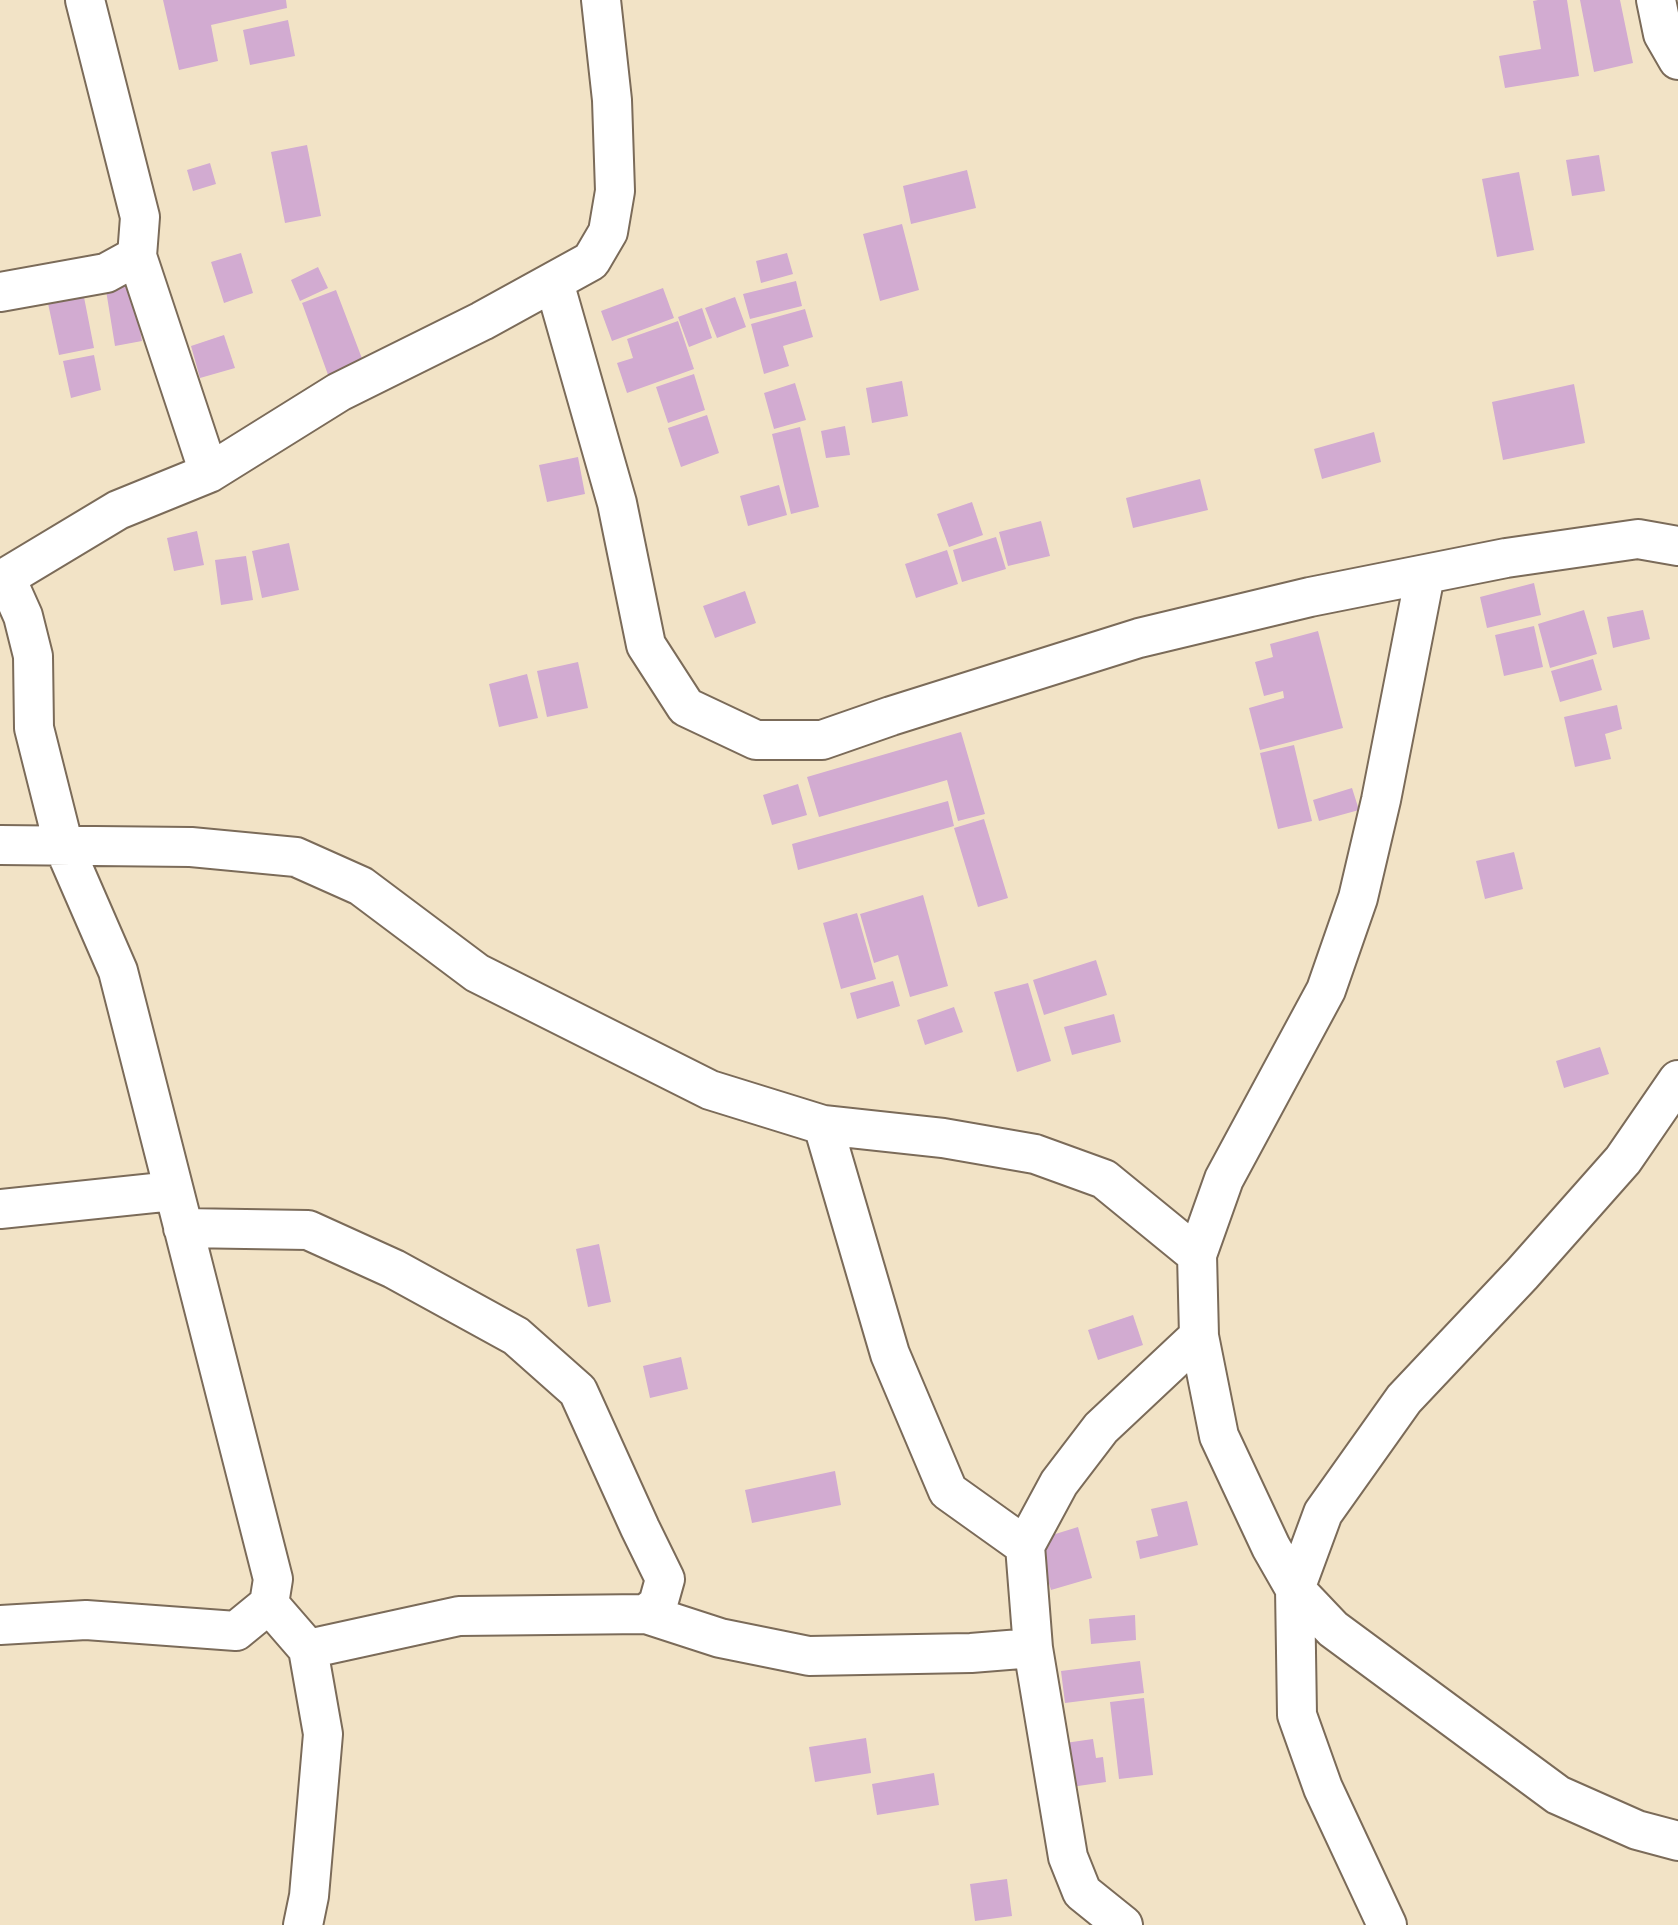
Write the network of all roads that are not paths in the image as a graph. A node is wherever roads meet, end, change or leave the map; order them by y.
1 (85, 0) edge
2 (601, 0) edge
3 (1656, 0) edge
4 (1678, 60) edge
5 (138, 256) junction
6 (554, 282) junction
7 (0, 292) edge
8 (209, 473) junction
9 (1678, 546) edge
10 (1425, 575) junction
11 (3, 580) edge
12 (0, 845) edge
13 (64, 847) junction
14 (1678, 1080) edge
15 (823, 1125) junction
16 (173, 1191) junction
17 (0, 1209) edge
18 (183, 1228) junction
19 (1197, 1255) junction
20 (1199, 1336) junction
21 (1025, 1546) junction
22 (1295, 1589) junction
23 (269, 1604) junction
24 (646, 1614) junction
25 (0, 1625) edge
26 (1033, 1648) junction
27 (308, 1649) junction
28 (1678, 1841) edge
29 (1079, 1908) edge
30 (303, 1925) edge
31 (1123, 1925) edge
32 (1387, 1925) edge

1 - 5 street
2 - 6 street
3 - 4 street
5 - 7 street
5 - 8 street
6 - 8 street
6 - 10 street
8 - 11 street
9 - 10 street
10 - 19 street
11 - 13 street
12 - 13 street
13 - 15 street
13 - 16 street
14 - 22 street
15 - 19 street
15 - 21 street
16 - 17 street
16 - 18 street
18 - 23 street
18 - 24 street
19 - 20 street
20 - 21 street
20 - 22 street
21 - 26 street
22 - 28 street
22 - 32 street
23 - 25 street
23 - 27 street
24 - 26 street
24 - 27 street
26 - 29 street
27 - 30 street
29 - 31 street

